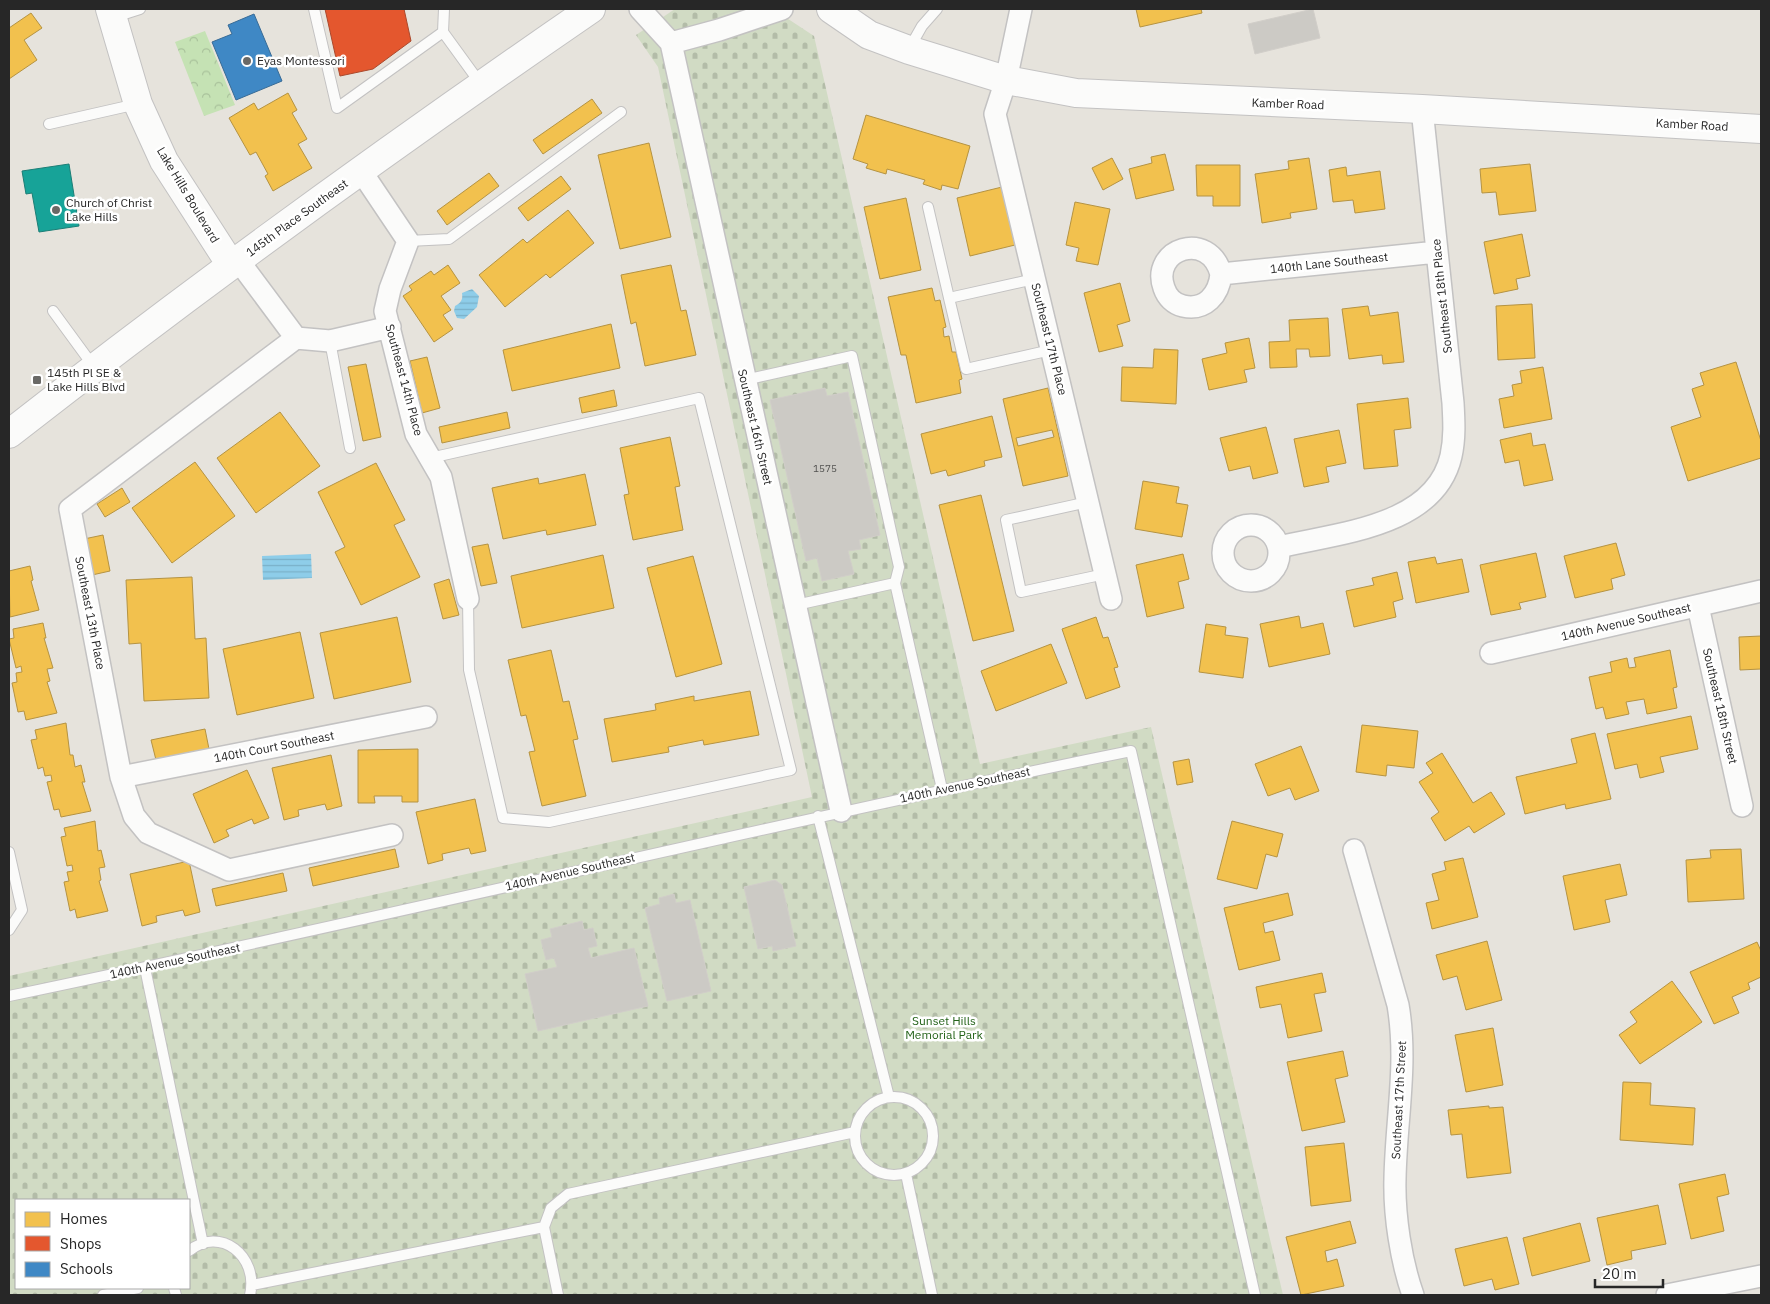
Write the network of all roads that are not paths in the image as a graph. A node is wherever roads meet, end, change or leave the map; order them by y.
1 (140, 9) edge
2 (314, 9) edge
3 (591, 9) edge
4 (640, 9) edge
5 (782, 9) edge
6 (831, 9) edge
7 (937, 9) edge
8 (1021, 9) edge
9 (446, 10) edge
10 (111, 14) edge
11 (443, 32) junction
12 (671, 43) junction
13 (909, 50) junction
14 (1006, 80) junction
15 (481, 84) junction
16 (138, 104) junction
17 (1422, 109) junction
18 (621, 112) dead end
19 (49, 124) dead end
20 (1761, 129) edge
21 (361, 171) junction
22 (928, 207) dead end
23 (408, 241) junction
24 (1437, 252) junction
25 (235, 263) junction
26 (1221, 274) dead end
27 (1034, 279) junction
28 (949, 298) junction
29 (53, 311) dead end
30 (390, 327) junction
31 (296, 338) junction
32 (330, 341) junction
33 (1051, 350) junction
34 (95, 367) junction
35 (745, 380) junction
36 (9, 434) edge
37 (350, 448) dead end
38 (430, 458) junction
39 (1088, 502) junction
40 (1278, 546) dead end
41 (1105, 574) junction
42 (895, 583) junction
43 (1761, 591) edge
44 (468, 599) joint
45 (1111, 599) dead end
46 (796, 605) junction
47 (1698, 606) junction
48 (1491, 653) dead end
49 (426, 717) dead end
50 (121, 777) junction
51 (942, 789) junction
52 (1742, 806) dead end
53 (842, 811) junction
54 (818, 816) junction
55 (392, 835) dead end
56 (1354, 850) dead end
57 (9, 852) edge
58 (9, 930) edge
59 (145, 968) junction
60 (9, 996) edge
61 (889, 1096) junction
62 (855, 1132) junction
63 (906, 1174) junction
64 (544, 1227) junction
65 (203, 1244) junction
66 (190, 1250) edge
67 (1761, 1276) edge
68 (133, 1289) edge
69 (251, 1290) edge
70 (103, 1295) edge
71 (558, 1295) edge
72 (932, 1295) edge
73 (1255, 1295) edge
74 (1413, 1295) edge
75 (1667, 1295) edge

1 - 10 lane
2 - 11 lane
3 - 15 street, 145th Place Southeast
4 - 12 street
5 - 12 street
6 - 13 street, Kamber Road
7 - 13 lane
8 - 14 street, Southeast 17th Place
9 - 11 lane
10 - 16 street, Lake Hills Boulevard
11 - 15 lane
12 - 35 street, Southeast 16th Street
13 - 14 street, Kamber Road
14 - 17 street, Kamber Road
14 - 27 street, Southeast 17th Place
15 - 21 street, 145th Place Southeast
16 - 19 lane
16 - 25 street, Lake Hills Boulevard
17 - 20 street, Kamber Road
17 - 24 street, Southeast 18th Place
18 - 23 lane
21 - 23 street
21 - 25 street, 145th Place Southeast
22 - 28 lane
23 - 30 street, Southeast 14th Place
24 - 26 street, 140th Lane Southeast
24 - 40 street, Southeast 18th Place
25 - 31 street
25 - 34 street, 145th Place Southeast
27 - 28 lane
27 - 33 street, Southeast 17th Place
28 - 33 lane
29 - 34 lane
30 - 32 street
30 - 38 street, Southeast 14th Place
31 - 32 street
31 - 50 street, Southeast 13th Place
32 - 37 lane
33 - 39 street, Southeast 17th Place
34 - 36 street, 145th Place Southeast
35 - 42 lane
35 - 46 street, Southeast 16th Street
38 - 44 street, Southeast 14th Place
38 - 44 lane
39 - 41 street, Southeast 17th Place
39 - 41 lane
41 - 45 street, Southeast 17th Place
42 - 46 lane
42 - 51 lane
43 - 47 street, 140th Avenue Southeast
46 - 53 street, Southeast 16th Street
47 - 48 street, 140th Avenue Southeast
47 - 52 street, Southeast 18th Street
49 - 50 street, 140th Court Southeast
50 - 55 street, Southeast 13th Place
51 - 53 lane, 140th Avenue Southeast
51 - 73 lane, 140th Avenue Southeast
53 - 54 lane, 140th Avenue Southeast
54 - 59 lane, 140th Avenue Southeast
54 - 61 lane
56 - 74 street, Southeast 17th Street
57 - 58 lane
59 - 60 lane, 140th Avenue Southeast
59 - 65 lane
61 - 62 lane
61 - 63 lane
62 - 63 lane
62 - 64 lane
63 - 72 lane
64 - 69 lane
64 - 71 lane
65 - 66 lane
65 - 69 lane
67 - 75 street
68 - 70 lane

